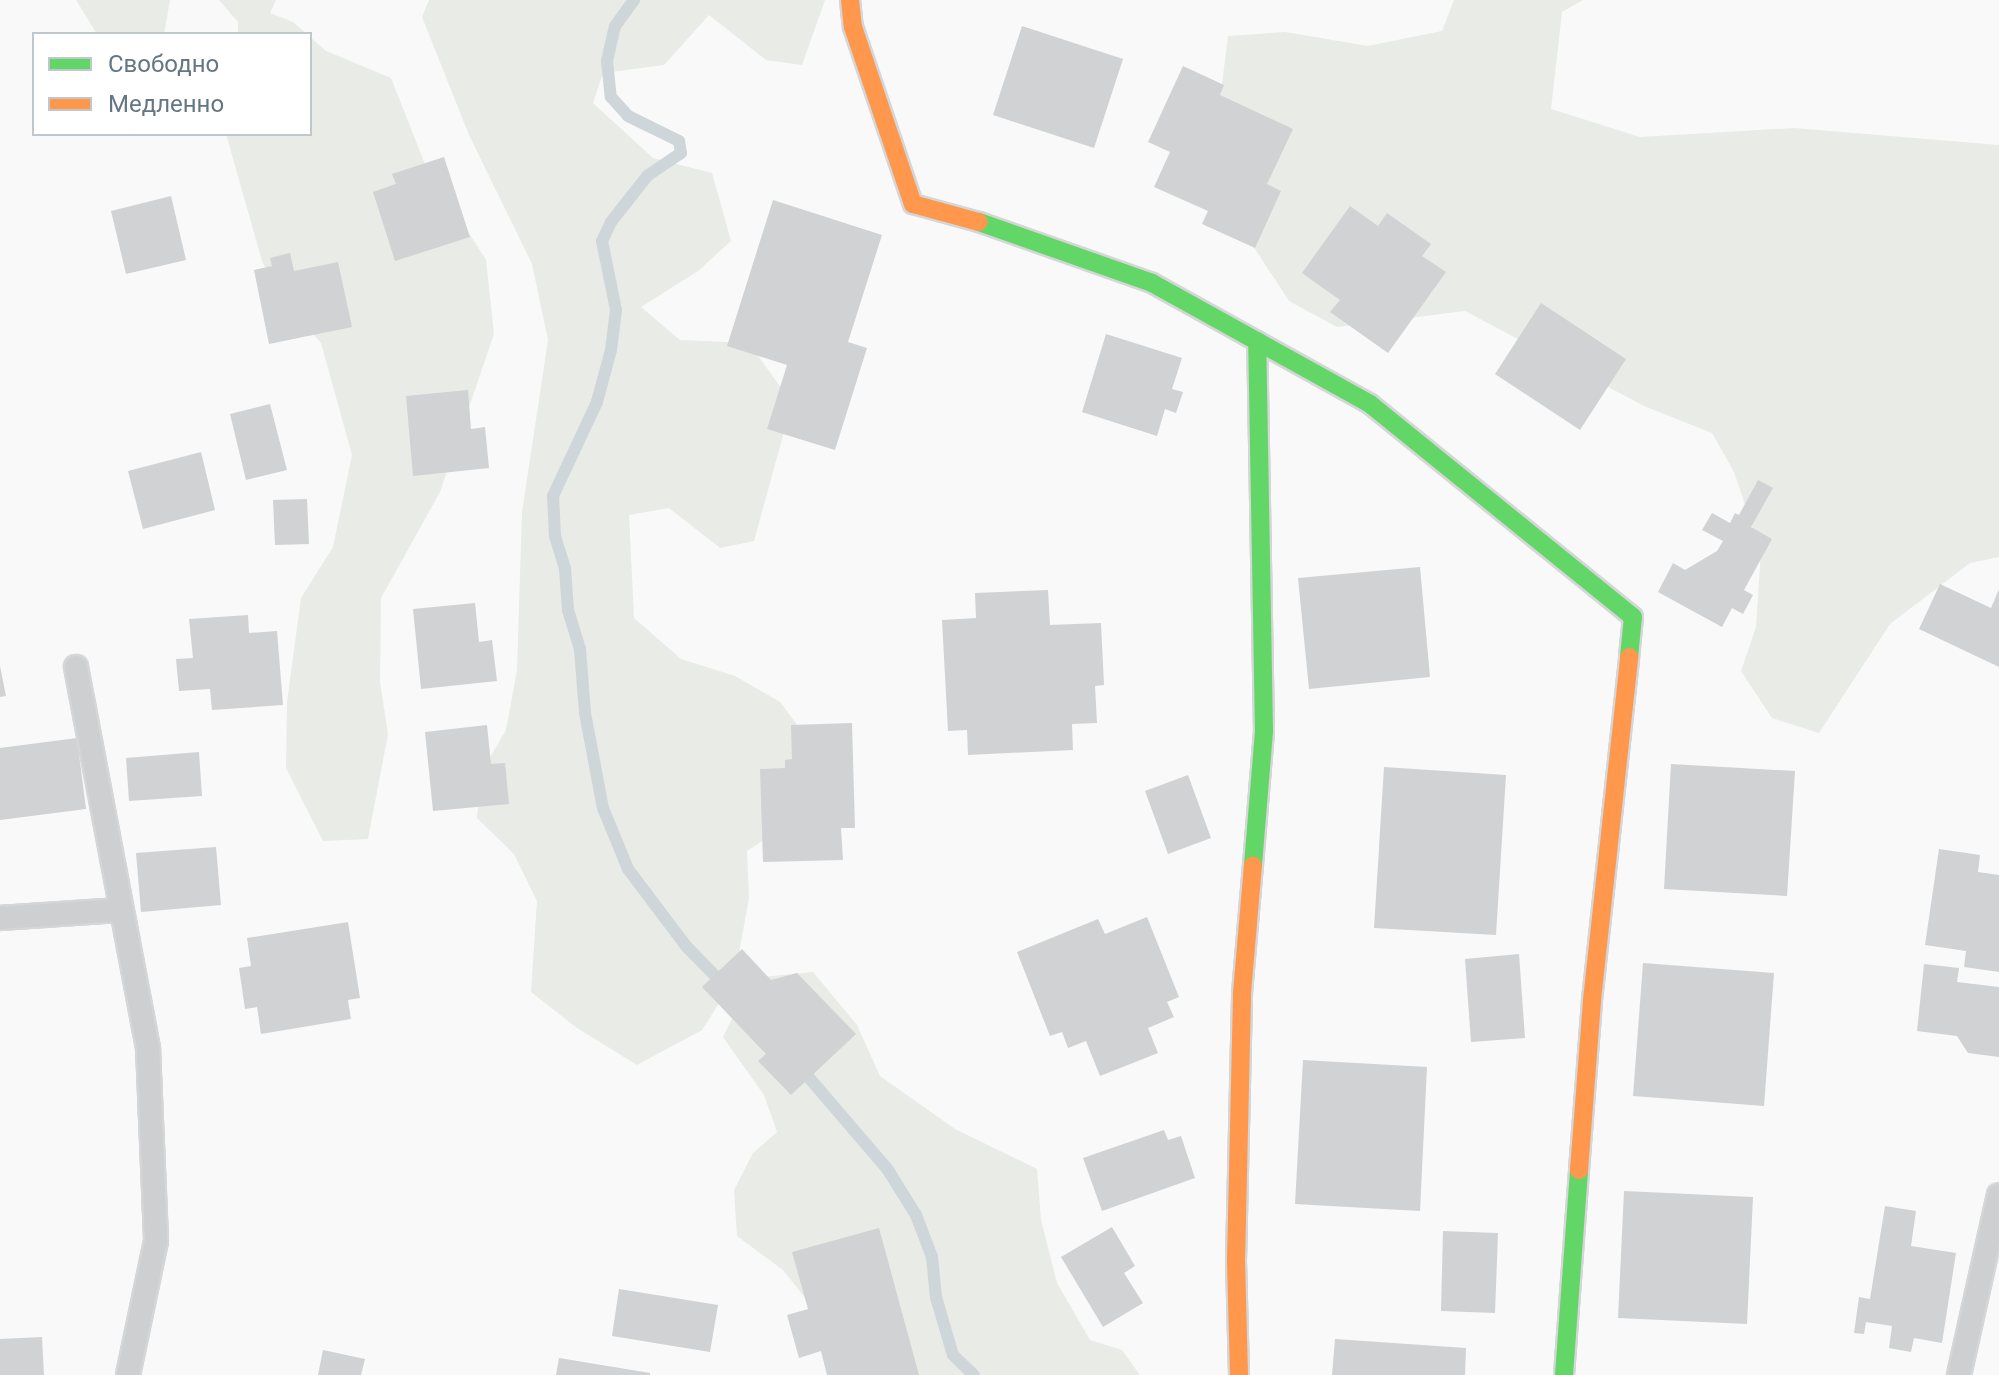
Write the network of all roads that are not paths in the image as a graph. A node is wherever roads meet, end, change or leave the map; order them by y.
1 (850, 0) edge
2 (1257, 341) junction
3 (76, 667) dead end
4 (120, 910) junction
5 (0, 918) edge
6 (1999, 1195) edge
7 (128, 1375) edge
8 (1239, 1375) edge
9 (1564, 1375) edge
10 (1959, 1375) edge

1 - 2 street
2 - 8 street
2 - 9 street
3 - 4 lane
4 - 5 lane
4 - 7 lane
6 - 10 lane

